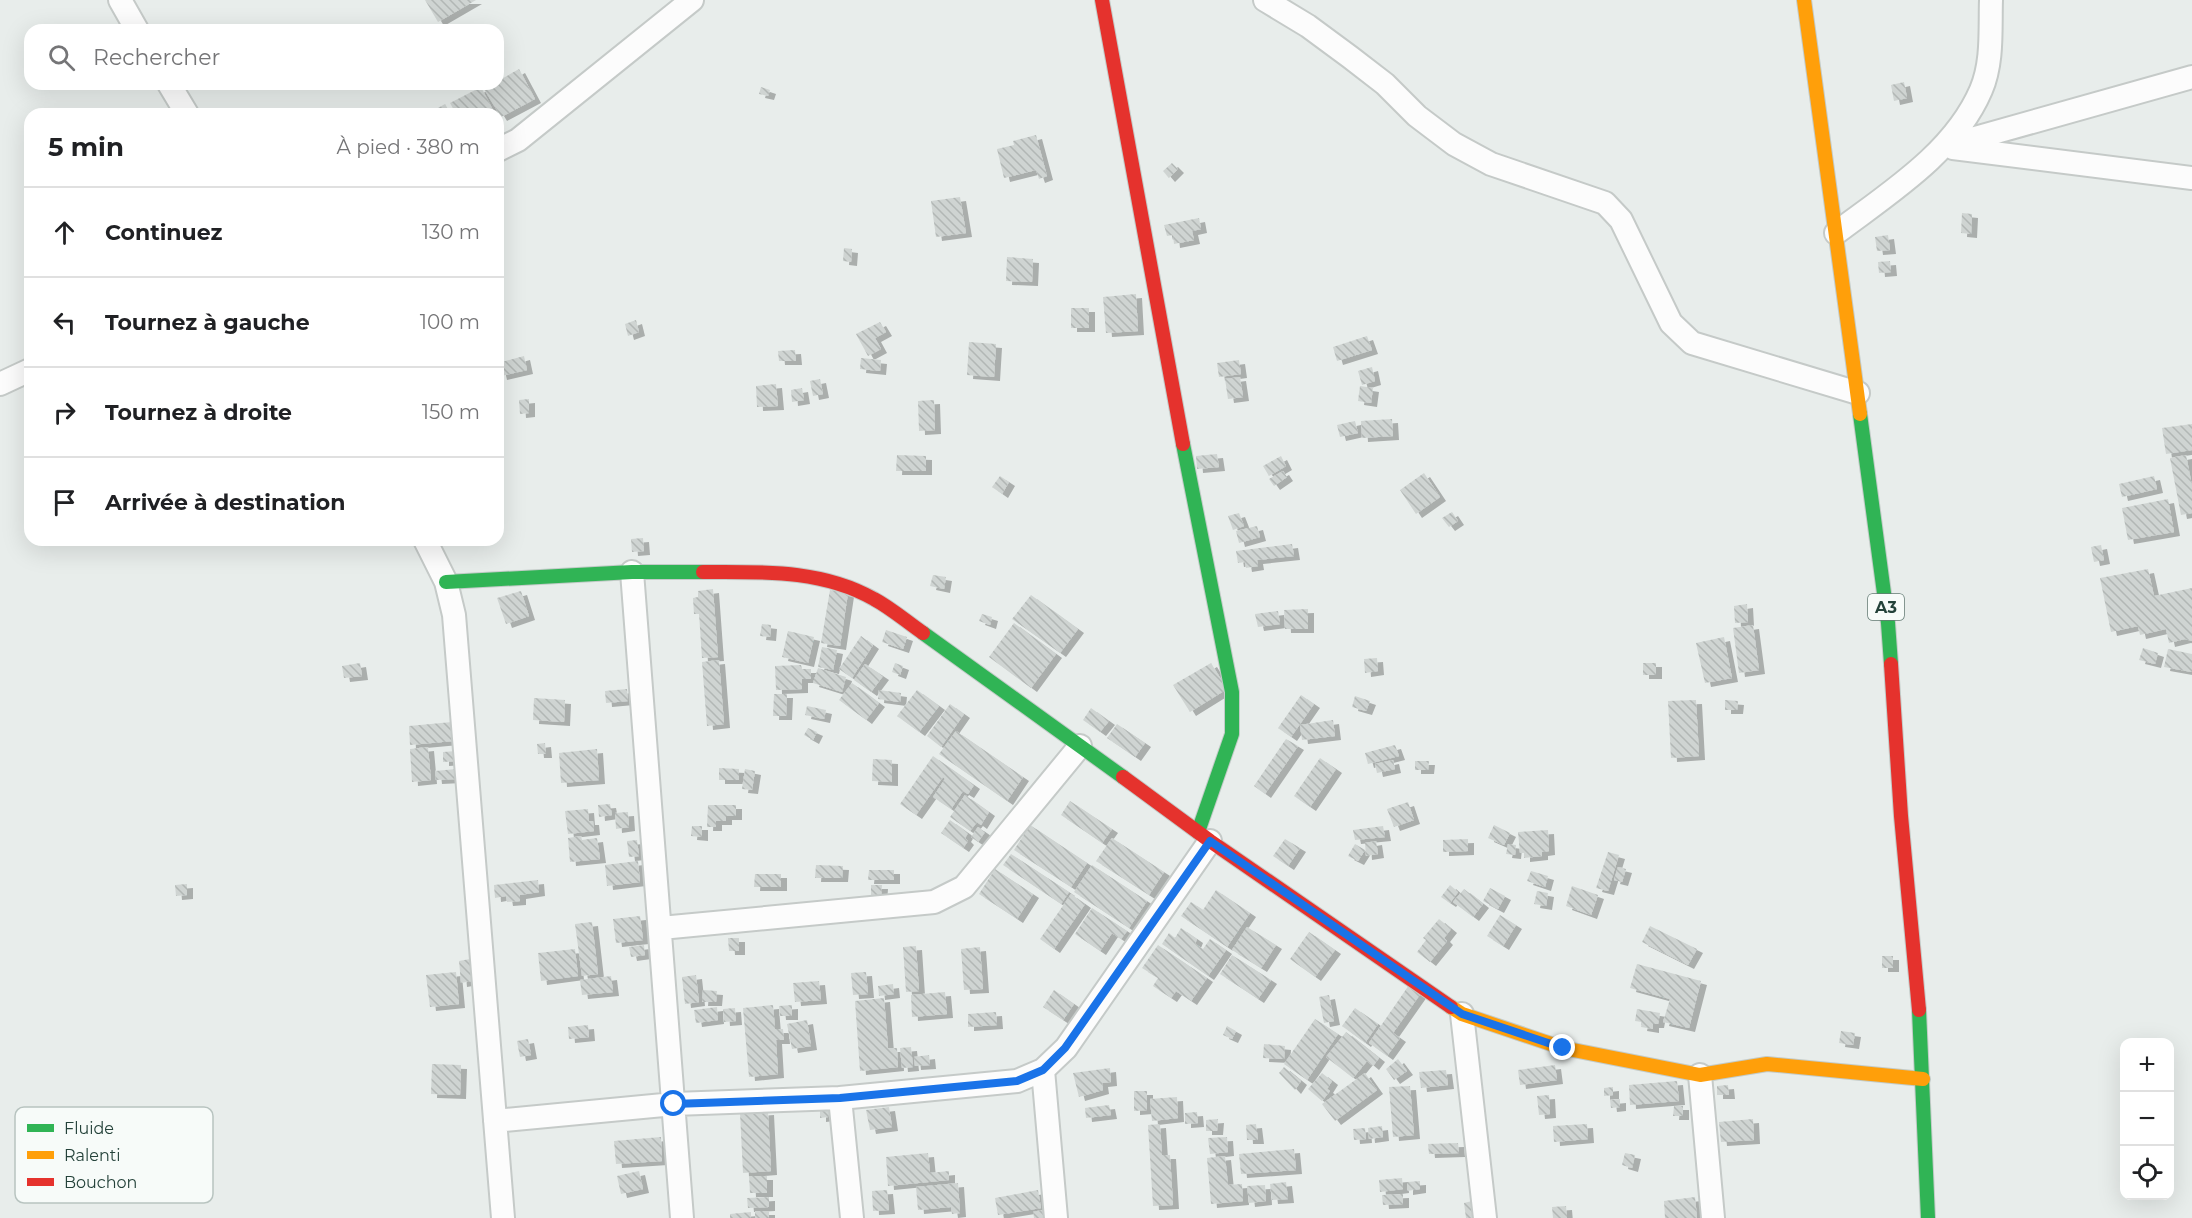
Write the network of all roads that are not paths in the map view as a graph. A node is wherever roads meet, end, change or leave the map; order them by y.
1 (120, 0) edge
2 (692, 0) edge
3 (1102, 0) edge
4 (1265, 0) edge
5 (1804, 0) edge
6 (1991, 0) edge
7 (134, 24) edge
8 (2192, 77) edge
9 (173, 90) edge
10 (183, 108) edge
11 (504, 147) edge
12 (1943, 147) junction
13 (2192, 178) edge
14 (1836, 233) junction
15 (24, 373) edge
16 (0, 384) edge
17 (1858, 393) junction
18 (428, 546) edge
19 (632, 572) junction
20 (446, 582) junction
21 (1080, 746) junction
22 (1204, 837) junction
23 (661, 928) junction
24 (1462, 1014) junction
25 (1043, 1070) junction
26 (1700, 1075) junction
27 (1923, 1079) junction
28 (840, 1098) junction
29 (674, 1104) junction
30 (495, 1121) junction
31 (503, 1218) edge
32 (682, 1218) edge
33 (852, 1218) edge
34 (1056, 1218) edge
35 (1485, 1218) edge
36 (1713, 1218) edge
37 (1928, 1218) edge

1 - 7 street
2 - 11 street
3 - 22 main road
4 - 17 street
5 - 14 main road, A3
6 - 12 street
8 - 12 street
9 - 10 street
12 - 13 street
12 - 14 street
14 - 17 main road, A3
15 - 16 street
17 - 27 main road, A3
18 - 20 street
19 - 20 main road
19 - 21 main road
19 - 23 street
20 - 30 street
21 - 22 main road
21 - 23 street
22 - 24 main road
22 - 25 street
23 - 29 street
24 - 26 main road
24 - 35 street
25 - 28 street
25 - 34 street
26 - 27 main road
26 - 36 street
27 - 37 main road, A3
28 - 29 street
28 - 33 street
29 - 30 street
29 - 32 street
30 - 31 street

